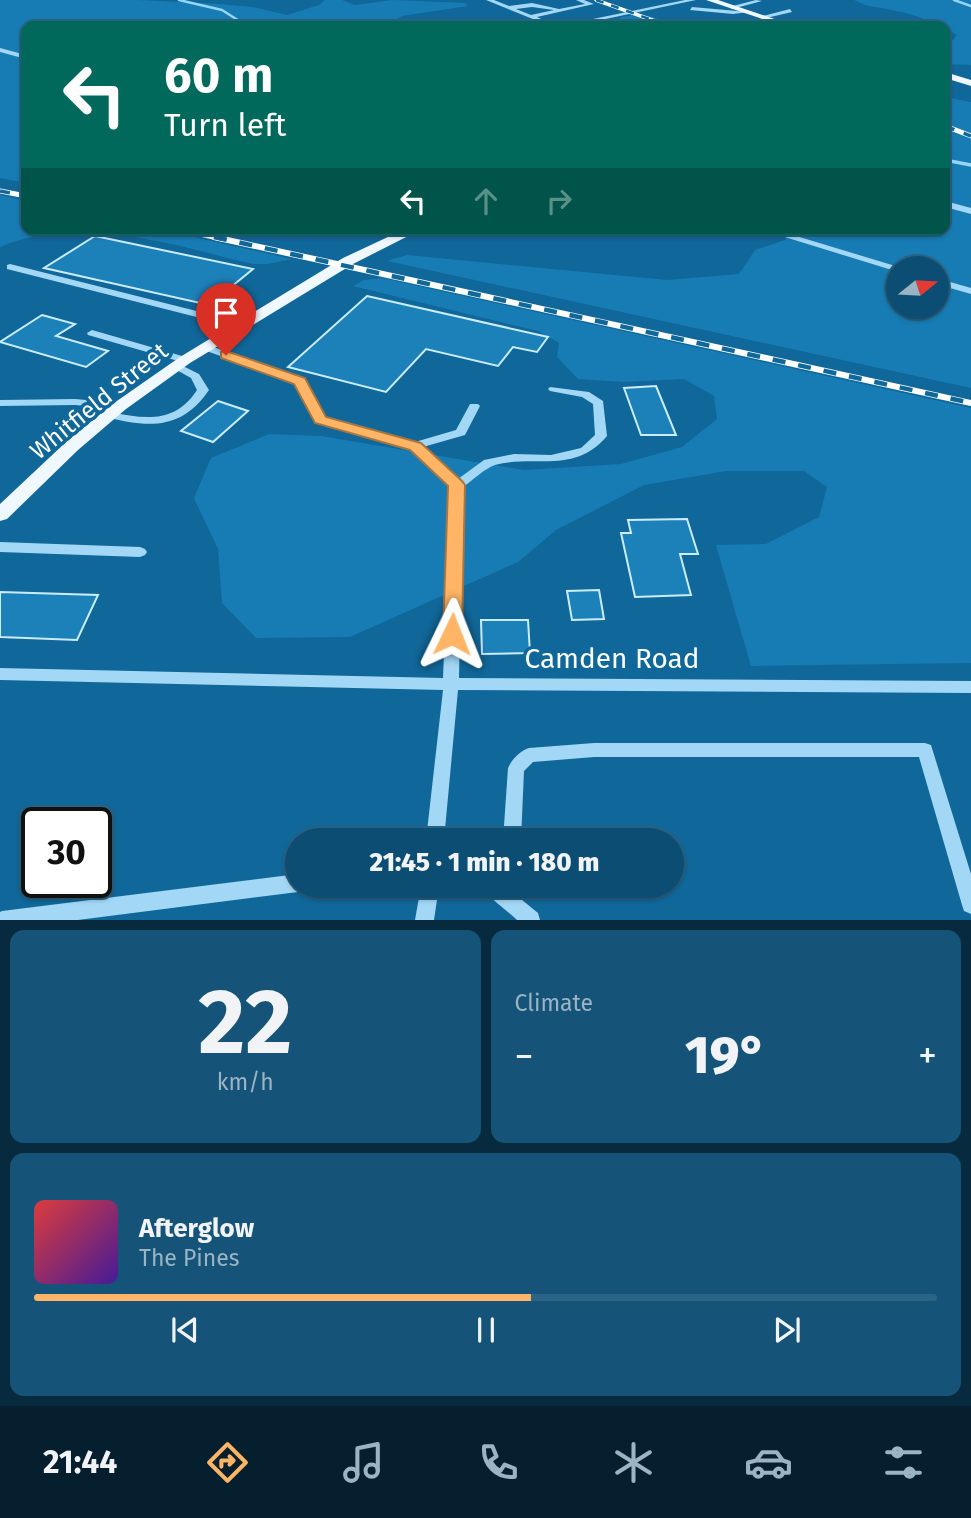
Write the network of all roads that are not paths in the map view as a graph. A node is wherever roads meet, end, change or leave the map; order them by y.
1 (489, 0) edge
2 (579, 0) edge
3 (693, 0) edge
4 (710, 0) edge
5 (760, 1) edge
6 (731, 7) junction
7 (508, 8) junction
8 (692, 9) dead end
9 (559, 11) junction
10 (790, 11) dead end
11 (746, 12) junction
12 (530, 17) junction
13 (762, 17) junction
14 (597, 19) dead end
15 (772, 20) junction
16 (541, 21) edge
17 (768, 21) edge
18 (775, 21) edge
19 (0, 50) edge
20 (21, 56) edge
21 (950, 77) edge
22 (971, 83) edge
23 (950, 205) edge
24 (971, 211) edge
25 (403, 235) edge
26 (783, 235) edge
27 (886, 265) edge
28 (10, 267) dead end
29 (949, 285) edge
30 (971, 291) edge
31 (240, 325) junction
32 (92, 332) dead end
33 (205, 347) junction
34 (181, 363) junction
35 (554, 388) dead end
36 (0, 403) edge
37 (474, 406) dead end
38 (115, 410) junction
39 (415, 446) junction
40 (457, 485) junction
41 (0, 515) edge
42 (0, 547) edge
43 (141, 552) dead end
44 (0, 674) edge
45 (451, 684) junction
46 (971, 687) edge
47 (436, 828) edge
48 (513, 828) edge
49 (285, 885) edge
50 (428, 898) edge
51 (514, 898) edge
52 (971, 905) edge
53 (2, 919) edge
54 (424, 919) edge
55 (531, 919) edge

1 - 7 street
2 - 9 street
3 - 14 street
4 - 6 main road
5 - 6 street
6 - 11 main road
7 - 9 street
7 - 12 street
8 - 11 street
9 - 12 street
10 - 13 street
11 - 13 main road
12 - 16 street
13 - 15 main road
15 - 17 street
15 - 18 main road
19 - 20 street
21 - 22 main road
23 - 24 street
25 - 31 main road, Whitfield Street
26 - 27 street
28 - 31 street
29 - 30 street
31 - 33 main road, Whitfield Street
32 - 34 street
33 - 34 main road, Whitfield Street
33 - 39 street
34 - 38 main road, Whitfield Street
34 - 38 street
35 - 40 street
36 - 38 street
37 - 39 street
38 - 41 main road, Whitfield Street
39 - 40 street
40 - 45 street
42 - 43 street
44 - 45 street, Camden Road
45 - 46 street, Camden Road
45 - 47 street
48 - 52 street
49 - 53 street
50 - 54 street
51 - 55 street

